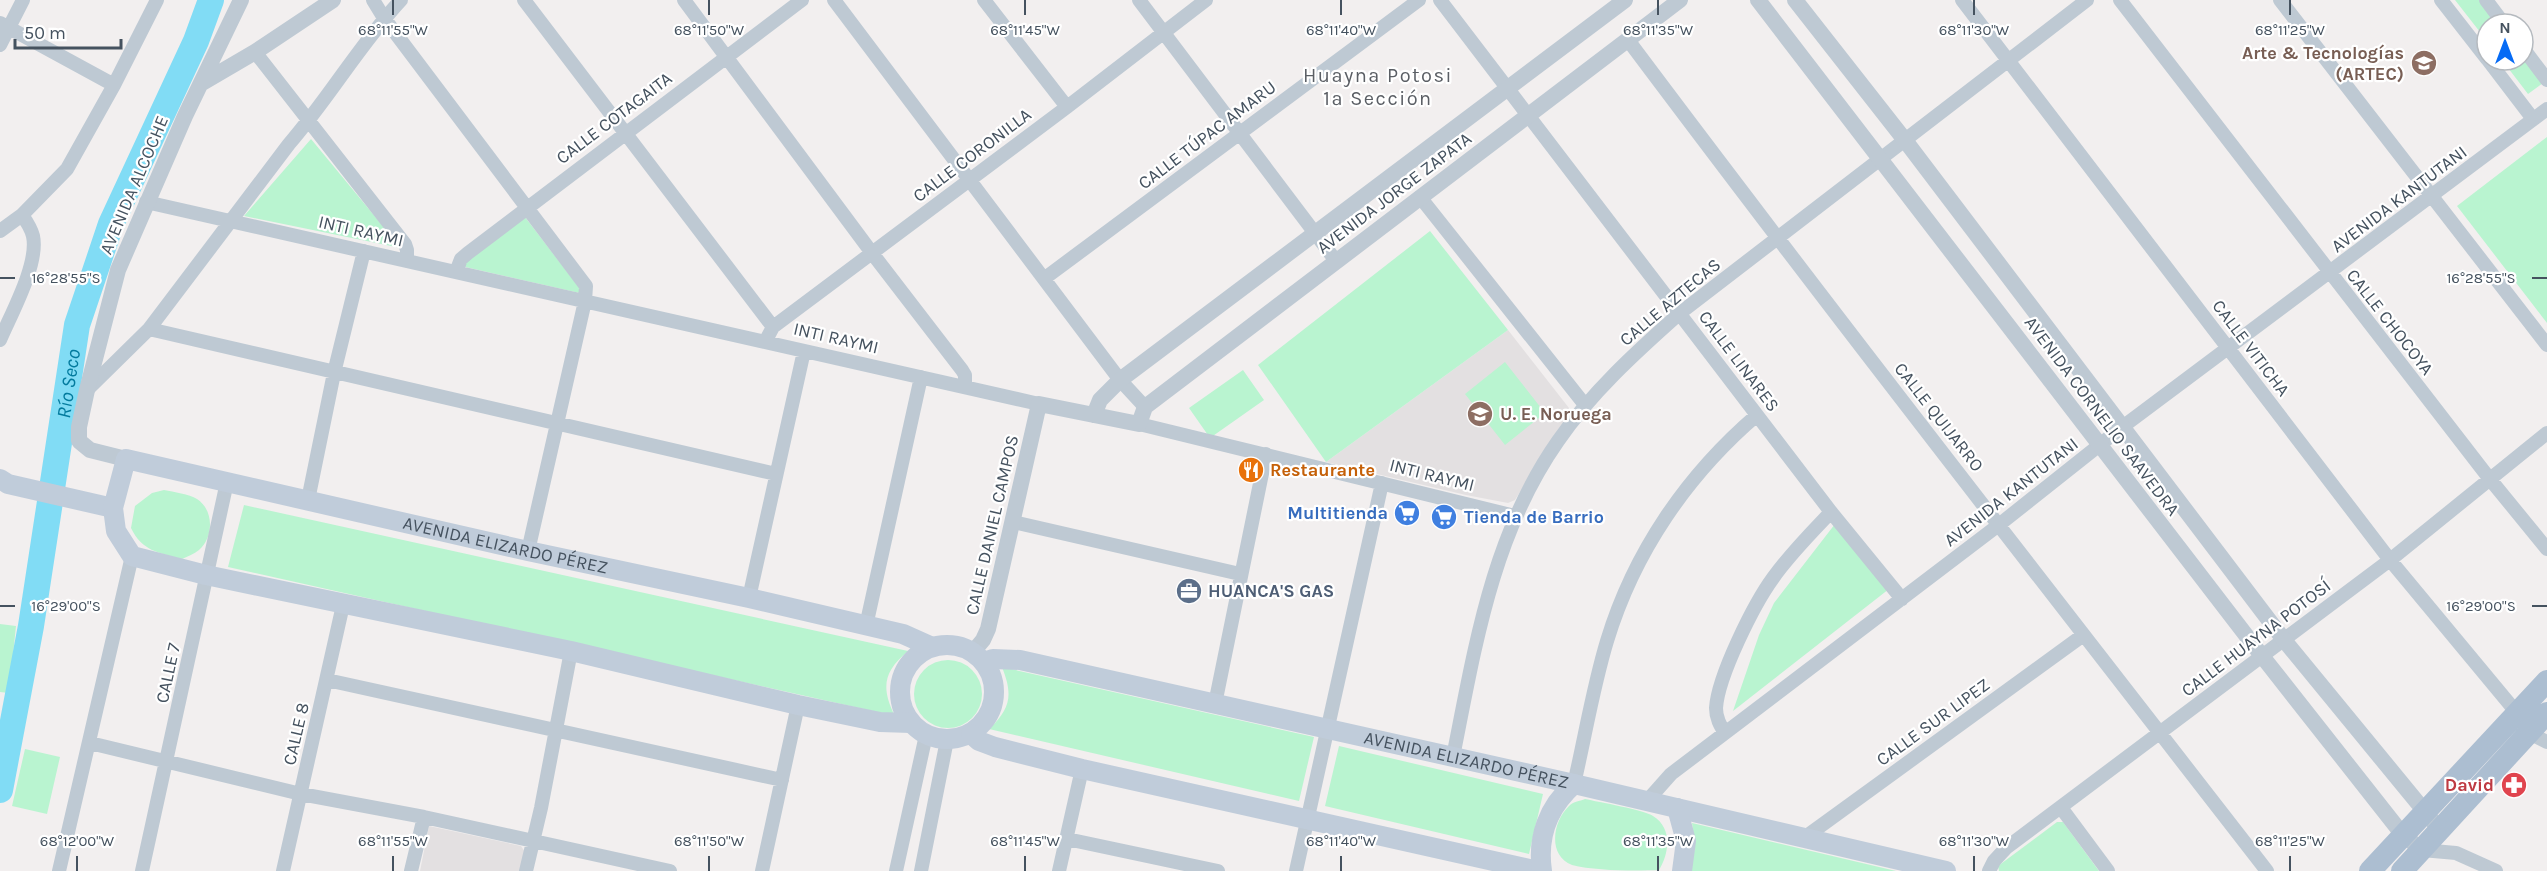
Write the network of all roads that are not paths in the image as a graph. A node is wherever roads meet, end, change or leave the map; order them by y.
1 (23, 0) edge
2 (158, 0) edge
3 (242, 0) edge
4 (333, 0) edge
5 (373, 0) edge
6 (401, 0) edge
7 (524, 0) edge
8 (684, 0) edge
9 (802, 0) edge
10 (834, 0) edge
11 (984, 0) edge
12 (1139, 0) edge
13 (1206, 0) edge
14 (1419, 0) edge
15 (1440, 0) edge
16 (1624, 0) edge
17 (1680, 0) edge
18 (1758, 0) edge
19 (1795, 0) edge
20 (1962, 0) edge
21 (2087, 0) edge
22 (2120, 0) edge
23 (2280, 0) edge
24 (2441, 0) edge
25 (384, 18) junction
26 (4, 25) edge
27 (1164, 32) junction
28 (1628, 39) junction
29 (2475, 44) edge
30 (0, 45) edge
31 (255, 52) junction
32 (726, 57) junction
33 (2008, 61) junction
34 (2535, 64) edge
35 (2496, 72) edge
36 (2547, 80) edge
37 (202, 83) junction
38 (114, 85) junction
39 (1507, 88) junction
40 (1067, 107) junction
41 (2547, 109) edge
42 (1528, 118) junction
43 (2533, 120) junction
44 (309, 121) junction
45 (626, 132) junction
46 (1239, 134) junction
47 (1904, 139) junction
48 (1880, 158) junction
49 (969, 179) junction
50 (2432, 196) junction
51 (1420, 197) junction
52 (146, 202) junction
53 (527, 207) junction
54 (22, 216) junction
55 (231, 221) junction
56 (0, 231) edge
57 (1315, 234) junction
58 (1776, 238) junction
59 (364, 251) junction
60 (872, 253) junction
61 (406, 261) junction
62 (1336, 261) junction
63 (456, 272) junction
64 (2330, 274) junction
65 (1045, 278) junction
66 (585, 301) junction
67 (1680, 313) junction
68 (773, 327) junction
69 (149, 329) junction
70 (0, 340) edge
71 (765, 342) junction
72 (2547, 345) edge
73 (2229, 347) junction
74 (804, 351) junction
75 (334, 373) junction
76 (921, 377) junction
77 (1120, 380) junction
78 (965, 387) junction
79 (87, 390) junction
80 (1039, 404) junction
81 (1585, 405) junction
82 (1145, 407) junction
83 (1094, 415) junction
84 (1757, 415) junction
85 (558, 423) junction
86 (1139, 424) junction
87 (2121, 428) junction
88 (2547, 434) edge
89 (2100, 445) junction
90 (1266, 454) junction
91 (126, 459) junction
92 (776, 474) junction
93 (2489, 478) junction
94 (4, 482) edge
95 (227, 482) junction
96 (1382, 483) junction
97 (308, 500) junction
98 (113, 508) junction
99 (1831, 512) junction
100 (1515, 516) junction
101 (1013, 522) junction
102 (2000, 524) junction
103 (2547, 549) edge
104 (528, 551) junction
105 (132, 556) junction
106 (2390, 560) junction
107 (1240, 574) junction
108 (206, 575) junction
109 (749, 598) junction
110 (1902, 599) junction
111 (344, 605) junction
112 (866, 626) junction
113 (2082, 636) junction
114 (2284, 640) junction
115 (932, 647) junction
116 (571, 651) junction
117 (2262, 656) junction
118 (978, 657) junction
119 (327, 680) junction
120 (2547, 681) edge
121 (1215, 704) junction
122 (798, 705) junction
123 (2517, 713) junction
124 (2547, 713) edge
125 (919, 729) junction
126 (1328, 729) junction
127 (556, 730) junction
128 (2159, 732) junction
129 (1725, 733) junction
130 (971, 734) junction
131 (2538, 737) edge
132 (947, 740) junction
133 (90, 743) junction
134 (1453, 757) junction
135 (168, 760) junction
136 (1082, 769) junction
137 (782, 780) junction
138 (1574, 784) junction
139 (301, 794) junction
140 (1647, 801) junction
141 (1677, 808) junction
142 (2062, 808) junction
143 (2425, 813) junction
144 (424, 817) junction
145 (1308, 819) junction
146 (2440, 830) junction
147 (2403, 835) junction
148 (1067, 838) junction
149 (1804, 838) junction
150 (532, 841) junction
151 (2422, 850) junction
152 (2456, 853) junction
153 (59, 871) edge
154 (142, 871) edge
155 (283, 871) edge
156 (411, 871) edge
157 (526, 871) edge
158 (670, 871) edge
159 (762, 871) edge
160 (896, 871) edge
161 (921, 871) edge
162 (1059, 871) edge
163 (1218, 871) edge
164 (1296, 871) edge
165 (1540, 871) edge
166 (1682, 871) edge
167 (1946, 871) edge
168 (1989, 871) edge
169 (2108, 871) edge
170 (2267, 871) edge
171 (2370, 871) edge
172 (2402, 871) edge
173 (2496, 871) edge

1 - 26 street
2 - 38 street
3 - 37 street, AVENIDA ALCOCHE
4 - 31 street
5 - 25 street
6 - 25 street
7 - 45 street
8 - 32 street
9 - 32 street, CALLE COTAGAITA
10 - 49 street
11 - 40 street
12 - 27 street
13 - 27 street, CALLE CORONILLA
14 - 46 street, CALLE TÚPAC AMARU
15 - 39 street, CALLE LINARES
16 - 39 street, AVENIDA JORGE ZAPATA
17 - 28 street, AVENIDA JORGE ZAPATA
18 - 48 street, AVENIDA CORNELIO SAAVEDRA
19 - 47 street, AVENIDA CORNELIO SAAVEDRA
20 - 33 street, CALLE VITICHA
21 - 33 street, CALLE AZTECAS
22 - 64 street, CALLE CHOCOYA
23 - 50 street
24 - 29 street
25 - 44 street
25 - 53 street
26 - 30 street
26 - 38 street
27 - 40 street, CALLE CORONILLA
27 - 46 street
28 - 42 street, AVENIDA JORGE ZAPATA
28 - 58 street, CALLE QUIJARRO
31 - 37 street
31 - 44 street
32 - 45 street, CALLE COTAGAITA
32 - 60 street
33 - 47 street, CALLE AZTECAS
33 - 73 street, CALLE VITICHA
34 - 36 street
35 - 43 street
37 - 52 street, AVENIDA ALCOCHE
38 - 54 street
39 - 42 street, CALLE LINARES
39 - 57 street, AVENIDA JORGE ZAPATA
40 - 49 street, CALLE CORONILLA
41 - 43 street, AVENIDA KANTUTANI
42 - 51 street, AVENIDA JORGE ZAPATA
42 - 67 street, CALLE LINARES
43 - 50 street, AVENIDA KANTUTANI
44 - 55 street
44 - 61 street
45 - 53 street, CALLE COTAGAITA
45 - 68 street
46 - 57 street
46 - 65 street, CALLE TÚPAC AMARU
47 - 48 street, CALLE AZTECAS
47 - 87 street, AVENIDA CORNELIO SAAVEDRA
48 - 58 street, CALLE AZTECAS
48 - 89 street, AVENIDA CORNELIO SAAVEDRA
49 - 60 street, CALLE CORONILLA
49 - 65 street
50 - 64 street, AVENIDA KANTUTANI
50 - 72 street
51 - 62 street, AVENIDA JORGE ZAPATA
51 - 81 street
52 - 55 street, INTI RAYMI
52 - 79 street, AVENIDA ALCOCHE
53 - 63 street, CALLE COTAGAITA
53 - 66 street
54 - 56 street
54 - 70 street
55 - 59 street, INTI RAYMI
55 - 69 street
57 - 62 street
57 - 77 street, AVENIDA JORGE ZAPATA
58 - 67 street, CALLE AZTECAS
58 - 102 street, CALLE QUIJARRO
59 - 61 street, INTI RAYMI
59 - 75 street
60 - 68 street, CALLE CORONILLA
60 - 78 street
61 - 63 street, INTI RAYMI
62 - 82 street, AVENIDA JORGE ZAPATA
63 - 66 street, INTI RAYMI
64 - 73 street, AVENIDA KANTUTANI
64 - 93 street, CALLE CHOCOYA
65 - 77 street
66 - 71 street, INTI RAYMI
66 - 85 street
67 - 81 street, CALLE AZTECAS
67 - 84 street, CALLE LINARES
68 - 71 street, CALLE CORONILLA
69 - 75 street
69 - 79 street
71 - 74 street, INTI RAYMI
73 - 87 street, AVENIDA KANTUTANI
73 - 106 street, CALLE VITICHA
74 - 76 street, INTI RAYMI
74 - 92 street
75 - 85 street
75 - 97 street
76 - 78 street, INTI RAYMI
76 - 112 street
77 - 82 street
77 - 83 street, AVENIDA JORGE ZAPATA
78 - 80 street, INTI RAYMI
79 - 91 street, AVENIDA ALCOCHE
80 - 83 street, INTI RAYMI
80 - 101 street, CALLE DANIEL CAMPOS
81 - 100 street, CALLE AZTECAS
82 - 86 street
83 - 86 street, INTI RAYMI
84 - 99 street, CALLE LINARES
84 - 138 street
85 - 92 street
85 - 104 street
86 - 90 street, INTI RAYMI
87 - 89 street, AVENIDA KANTUTANI
87 - 114 street, AVENIDA CORNELIO SAAVEDRA
88 - 93 street, CALLE HUAYNA POTOSÍ
89 - 102 street, AVENIDA KANTUTANI
89 - 117 street, AVENIDA CORNELIO SAAVEDRA
90 - 96 street, INTI RAYMI
90 - 107 street
91 - 95 main road, AVENIDA ELIZARDO PÉREZ
91 - 98 main road
92 - 109 street
93 - 103 street, CALLE CHOCOYA
93 - 106 street, CALLE HUAYNA POTOSÍ
94 - 98 main road
95 - 97 main road, AVENIDA ELIZARDO PÉREZ
95 - 108 street, CALLE 7
96 - 100 street, INTI RAYMI
96 - 126 street
97 - 104 main road, AVENIDA ELIZARDO PÉREZ
98 - 105 main road
99 - 110 street, CALLE LINARES
99 - 129 street
100 - 134 street, CALLE AZTECAS
101 - 107 street
101 - 118 street, CALLE DANIEL CAMPOS
102 - 110 street, AVENIDA KANTUTANI
102 - 113 street, CALLE QUIJARRO
104 - 109 main road, AVENIDA ELIZARDO PÉREZ
105 - 108 main road
105 - 133 street
106 - 114 street, CALLE HUAYNA POTOSÍ
106 - 123 street, CALLE VITICHA
107 - 121 street
108 - 111 main road
108 - 135 street, CALLE 7
109 - 112 main road, AVENIDA ELIZARDO PÉREZ
110 - 129 street, AVENIDA KANTUTANI
111 - 116 main road
111 - 119 street, CALLE 8
112 - 115 main road, AVENIDA ELIZARDO PÉREZ
113 - 128 street, CALLE QUIJARRO
113 - 149 street, CALLE SUR LIPEZ
114 - 117 street, CALLE HUAYNA POTOSÍ
114 - 143 street, AVENIDA CORNELIO SAAVEDRA
115 - 118 main road
115 - 125 main road
116 - 122 main road
116 - 127 street
117 - 128 street, CALLE HUAYNA POTOSÍ
117 - 147 street, AVENIDA CORNELIO SAAVEDRA
118 - 121 main road, AVENIDA ELIZARDO PÉREZ
118 - 130 main road
119 - 127 street
119 - 139 street, CALLE 8
120 - 123 main road
121 - 126 main road, AVENIDA ELIZARDO PÉREZ
122 - 125 main road
122 - 137 street
123 - 131 street, CALLE VITICHA
123 - 143 main road
124 - 131 main road
125 - 132 main road
125 - 160 street
126 - 134 main road, AVENIDA ELIZARDO PÉREZ
126 - 145 street
127 - 137 street
127 - 150 street
128 - 142 street, CALLE HUAYNA POTOSÍ
128 - 170 street, CALLE QUIJARRO
129 - 140 street, AVENIDA KANTUTANI
130 - 132 main road
130 - 136 main road
131 - 146 main road
132 - 161 street
133 - 135 street
133 - 153 street
134 - 138 main road, AVENIDA ELIZARDO PÉREZ
135 - 139 street
135 - 154 street, CALLE 7
136 - 145 main road
136 - 148 street
137 - 159 street
138 - 140 main road, AVENIDA ELIZARDO PÉREZ
138 - 165 main road
139 - 144 street
139 - 155 street, CALLE 8
140 - 141 main road, AVENIDA ELIZARDO PÉREZ
141 - 149 main road, AVENIDA ELIZARDO PÉREZ
141 - 166 main road
142 - 168 street, CALLE HUAYNA POTOSÍ
142 - 169 street
143 - 146 street, AVENIDA CORNELIO SAAVEDRA
143 - 147 main road
144 - 150 street
144 - 156 street
145 - 164 street
145 - 165 main road
146 - 151 main road
146 - 152 street
147 - 151 street, AVENIDA CORNELIO SAAVEDRA
147 - 171 main road
148 - 162 street
148 - 163 street
149 - 167 main road, AVENIDA ELIZARDO PÉREZ
150 - 157 street
150 - 158 street
151 - 152 street
151 - 172 main road
152 - 173 street

